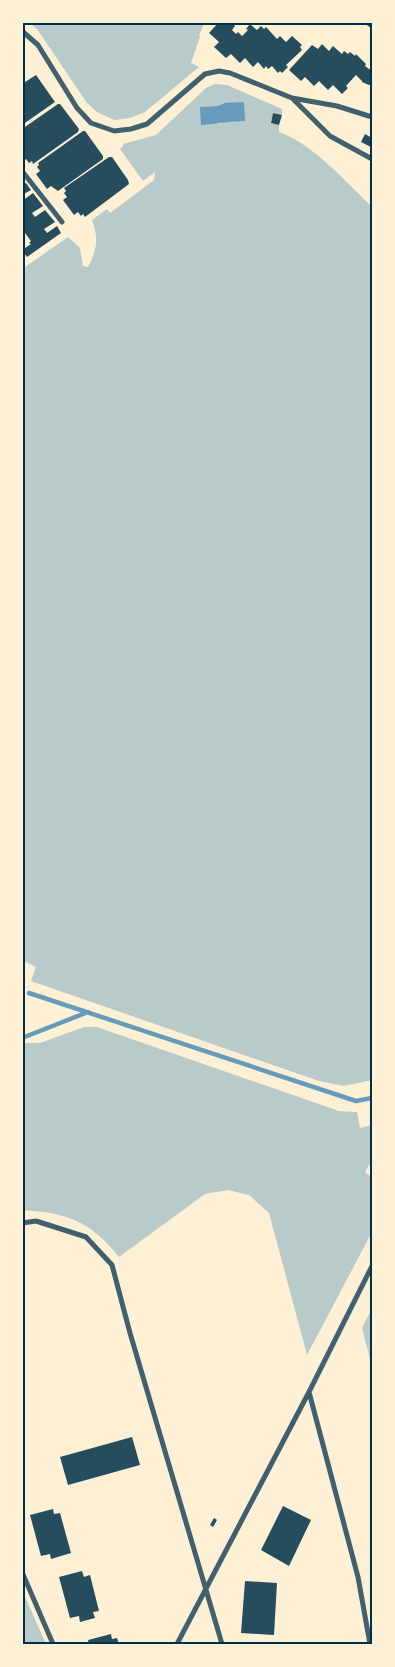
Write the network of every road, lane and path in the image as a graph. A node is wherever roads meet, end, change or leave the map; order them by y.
1 (22, 31) edge
2 (292, 98) junction
3 (372, 118) edge
4 (372, 159) edge
5 (22, 171) edge
6 (62, 222) dead end
7 (22, 1223) edge
8 (372, 1266) edge
9 (309, 1392) junction
10 (22, 1572) edge
11 (206, 1590) junction
12 (54, 1644) edge
13 (177, 1644) edge
14 (222, 1644) edge
15 (370, 1644) edge

1 - 2 street
2 - 3 street
2 - 4 street
5 - 6 street
7 - 11 street
8 - 9 street
9 - 11 street
9 - 15 street
10 - 12 street
11 - 13 street
11 - 14 street

